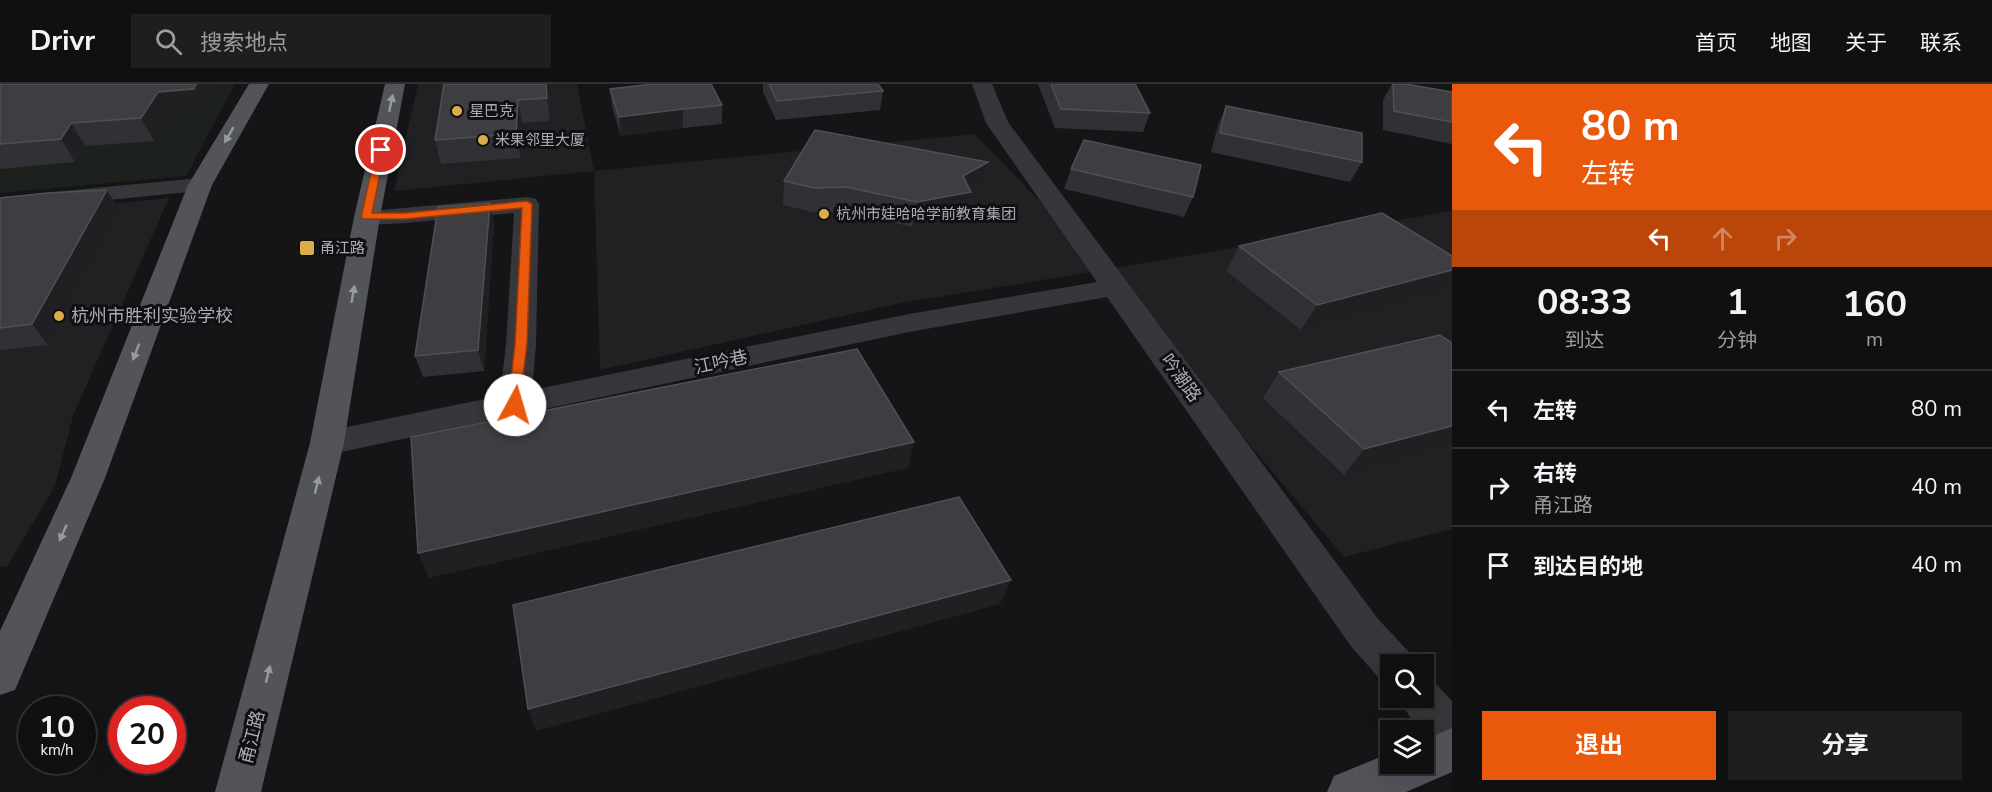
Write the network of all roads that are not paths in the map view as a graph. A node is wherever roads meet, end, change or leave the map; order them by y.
1 (259, 84) edge
2 (395, 84) edge
3 (982, 84) edge
4 (200, 185) junction
5 (512, 191) dead end
6 (0, 204) edge
7 (405, 216) junction
8 (367, 217) junction
9 (1115, 287) junction
10 (515, 405) junction
11 (327, 443) junction
12 (1384, 654) edge
13 (0, 676) edge
14 (1430, 708) edge
15 (1452, 732) edge
16 (1452, 750) edge
17 (1434, 758) edge
18 (1395, 774) edge
19 (238, 792) edge
20 (1350, 792) edge

1 -> 4 main road
8 -> 2 main road, 甬江路
3 - 9 street, 吟潮路
4 - 6 street
4 -> 13 main road
5 - 7 street
7 - 8 street
7 - 10 street
11 -> 8 main road, 甬江路
9 - 10 street, 江吟巷
9 - 12 street, 吟潮路
10 - 11 street, 江吟巷
19 -> 11 main road, 甬江路
14 - 15 street
16 - 17 main road
18 - 20 main road

